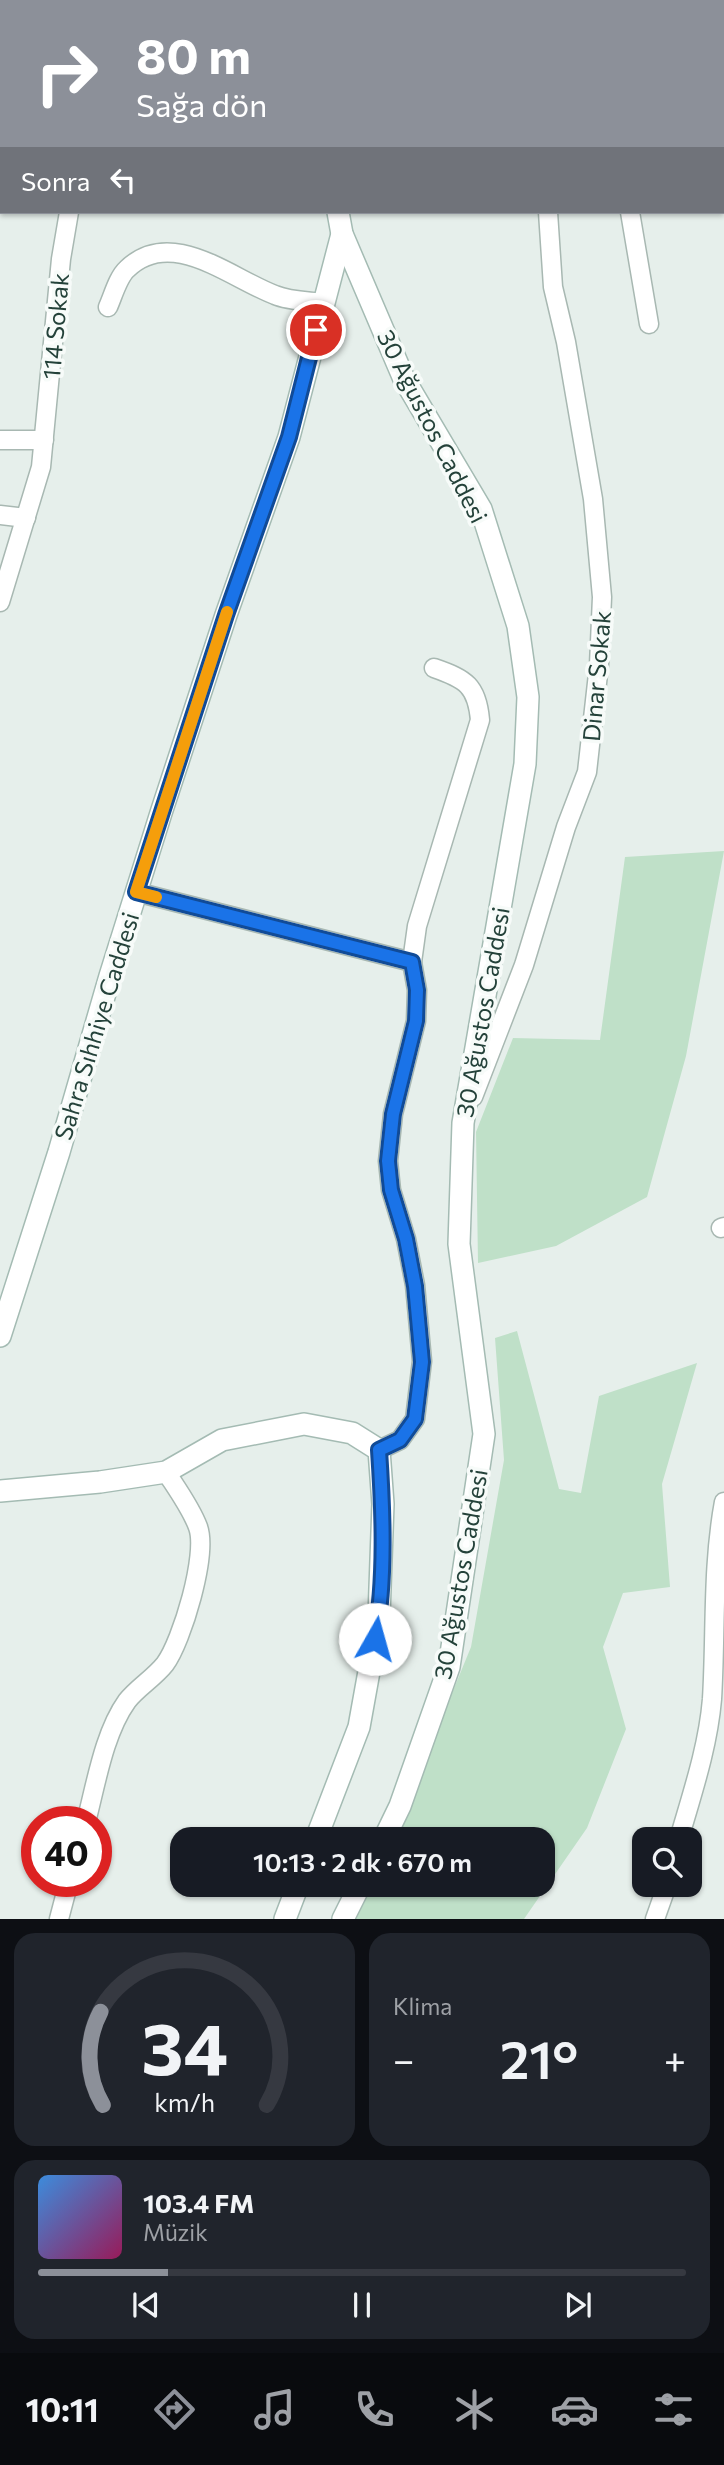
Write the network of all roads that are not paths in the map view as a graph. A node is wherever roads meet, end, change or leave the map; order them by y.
1 (69, 214) edge
2 (338, 214) edge
3 (548, 214) edge
4 (630, 214) edge
5 (342, 234) junction
6 (323, 303) junction
7 (108, 307) dead end
8 (649, 324) dead end
9 (0, 440) edge
10 (44, 440) junction
11 (0, 515) edge
12 (26, 518) junction
13 (6, 563) edge
14 (0, 602) edge
15 (434, 668) dead end
16 (136, 892) junction
17 (412, 962) junction
18 (463, 1123) junction
19 (8, 1285) edge
20 (0, 1336) edge
21 (379, 1450) junction
22 (166, 1472) junction
23 (0, 1491) edge
24 (724, 1502) edge
25 (90, 1806) edge
26 (321, 1827) edge
27 (390, 1827) edge
28 (682, 1827) edge
29 (65, 1897) edge
30 (293, 1897) edge
31 (354, 1897) edge
32 (663, 1897) edge
33 (59, 1919) edge
34 (285, 1919) edge
35 (343, 1919) edge
36 (655, 1919) edge

1 - 10 street, 114 Sokak
2 - 5 street, 30 Ağustos Caddesi
3 - 18 street, Dinar Sokak
4 - 8 street
5 - 6 street, Sahra Sıhhiye Caddesi
5 - 18 street, 30 Ağustos Caddesi
6 - 7 street
6 - 16 street, Sahra Sıhhiye Caddesi
9 - 10 street
10 - 12 street, 114 Sokak
11 - 12 street
12 - 13 street, 114 Sokak
13 - 14 street, 114 Sokak
15 - 17 street
16 - 17 street
16 - 19 street, Sahra Sıhhiye Caddesi
17 - 21 street
18 - 27 street, 30 Ağustos Caddesi
19 - 20 street, Sahra Sıhhiye Caddesi
21 - 22 street
21 - 26 street
22 - 23 street
22 - 25 street
24 - 28 street
29 - 33 street
30 - 34 street
31 - 35 street
32 - 36 street

